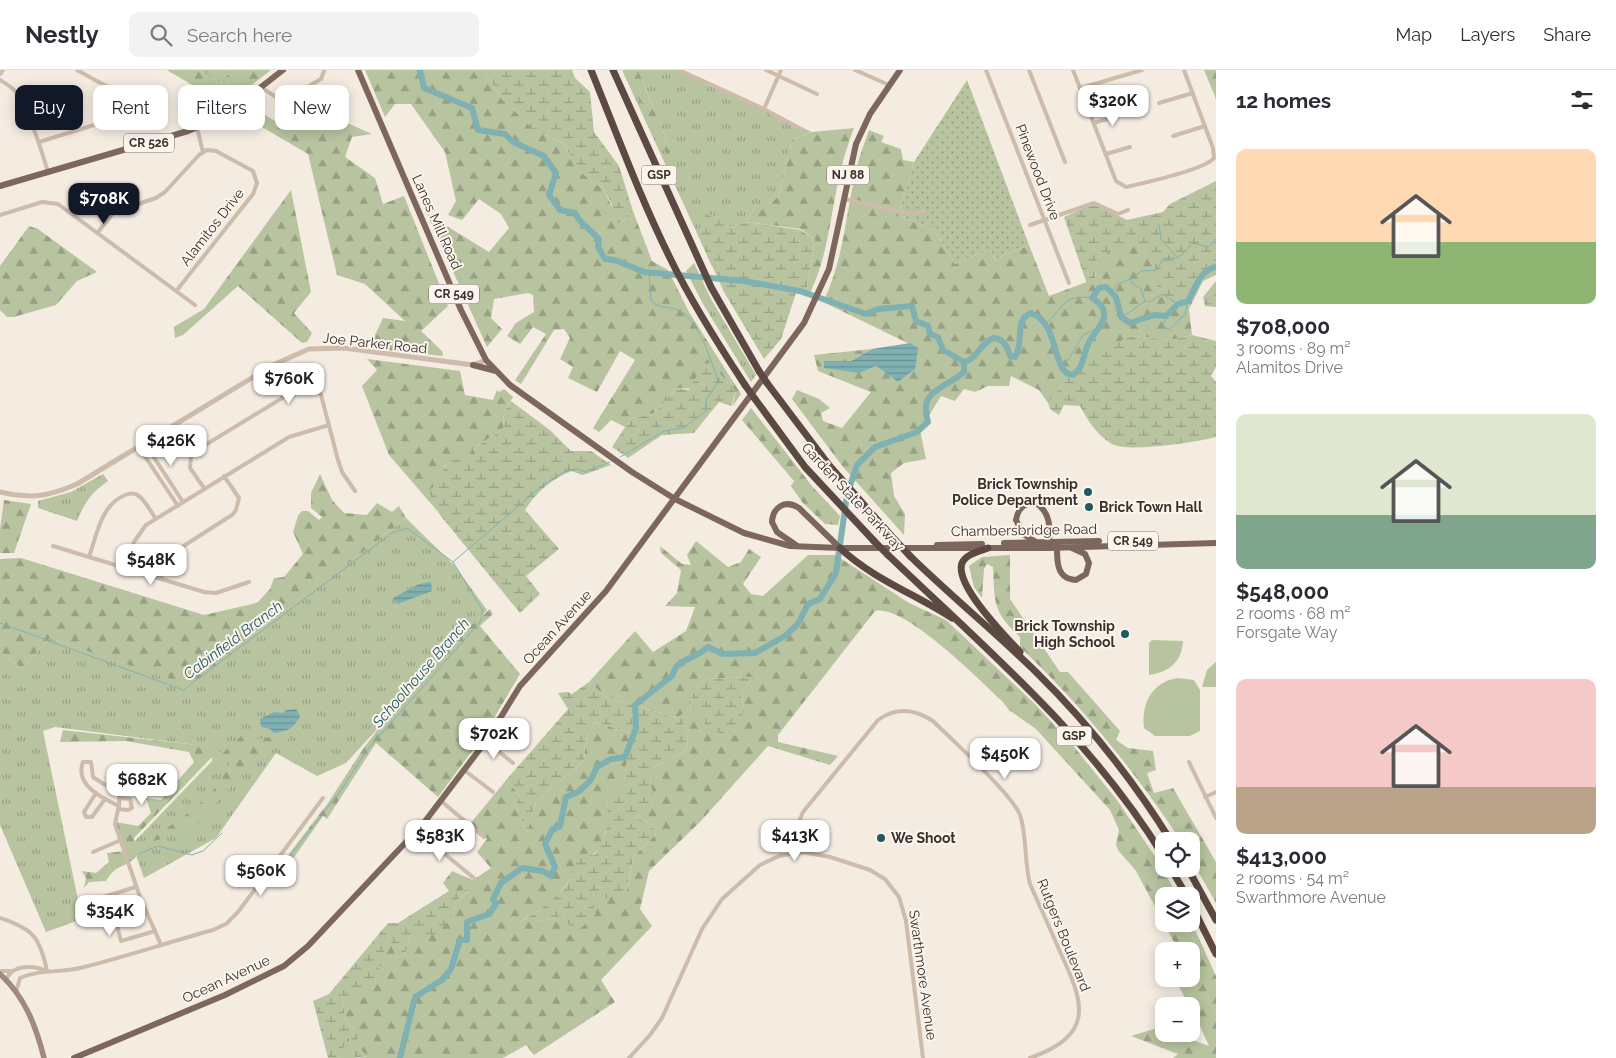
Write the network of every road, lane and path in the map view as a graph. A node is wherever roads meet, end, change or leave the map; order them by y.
1 (3, 70) edge
2 (77, 70) edge
3 (283, 70) edge
4 (358, 70) edge
5 (591, 70) edge
6 (613, 70) edge
7 (679, 70) edge
8 (766, 70) edge
9 (781, 70) edge
10 (854, 70) edge
11 (900, 70) edge
12 (986, 70) edge
13 (1029, 70) edge
14 (1073, 70) edge
15 (1142, 70) edge
16 (1184, 70) edge
17 (324, 71) dead end
18 (0, 74) edge
19 (778, 76) junction
20 (0, 80) edge
21 (265, 85) edge
22 (889, 85) junction
23 (1080, 88) junction
24 (265, 90) edge
25 (1192, 93) junction
26 (817, 94) dead end
27 (1160, 103) dead end
28 (764, 109) junction
29 (1127, 113) dead end
30 (1094, 122) junction
31 (1205, 126) junction
32 (802, 129) dead end
33 (190, 130) edge
34 (198, 130) edge
35 (1173, 136) dead end
36 (39, 142) junction
37 (1130, 147) dead end
38 (203, 152) junction
39 (1106, 154) junction
40 (1065, 162) dead end
41 (48, 172) junction
42 (0, 186) edge
43 (844, 199) junction
44 (1128, 210) dead end
45 (925, 211) dead end
46 (0, 215) edge
47 (1044, 220) junction
48 (1030, 226) dead end
49 (98, 232) junction
50 (1069, 283) dead end
51 (178, 290) junction
52 (196, 305) dead end
53 (486, 360) junction
54 (473, 365) junction
55 (496, 371) junction
56 (329, 425) junction
57 (144, 442) junction
58 (138, 446) junction
59 (224, 476) junction
60 (204, 488) junction
61 (355, 491) dead end
62 (0, 492) edge
63 (675, 499) junction
64 (183, 502) junction
65 (178, 506) junction
66 (156, 519) junction
67 (1216, 539) edge
68 (1037, 542) junction
69 (1216, 543) edge
70 (832, 545) junction
71 (1053, 545) junction
72 (53, 546) dead end
73 (797, 546) junction
74 (923, 547) junction
75 (1066, 547) junction
76 (988, 548) junction
77 (842, 550) junction
78 (89, 557) junction
79 (126, 568) junction
80 (161, 579) junction
81 (249, 582) dead end
82 (967, 628) junction
83 (1035, 671) junction
84 (486, 741) junction
85 (1189, 762) dead end
86 (513, 763) dead end
87 (464, 770) junction
88 (118, 781) junction
89 (120, 790) junction
90 (493, 792) dead end
91 (1216, 792) edge
92 (96, 794) junction
93 (120, 798) junction
94 (323, 798) dead end
95 (1205, 798) junction
96 (105, 799) junction
97 (441, 801) junction
98 (118, 808) junction
99 (1216, 818) edge
100 (417, 830) junction
101 (1165, 832) edge
102 (484, 837) dead end
103 (121, 840) junction
104 (1155, 844) edge
105 (93, 852) dead end
106 (794, 853) junction
107 (1192, 877) edge
108 (475, 879) dead end
109 (136, 887) junction
110 (104, 897) dead end
111 (147, 914) junction
112 (0, 918) edge
113 (1216, 920) edge
114 (1200, 922) edge
115 (155, 931) junction
116 (161, 945) junction
117 (1216, 954) edge
118 (12, 970) junction
119 (39, 970) junction
120 (47, 971) junction
121 (0, 973) edge
122 (20, 978) junction
123 (7, 981) junction
124 (16, 992) junction
125 (44, 1058) edge
126 (74, 1058) edge
127 (629, 1058) edge
128 (923, 1058) edge
129 (1030, 1058) edge

1 - 18 street
2 - 36 street
3 - 21 main road, CR 526
4 - 53 main road, Lanes Mill Road / CR 549
5 - 82 highway, Garden State Parkway / GSP, bridge
6 - 83 highway, Garden State Parkway / GSP, bridge
7 - 28 street
8 - 19 street
9 - 19 street
10 - 22 street
11 - 22 main road, Ocean Avenue / NJ 88
12 - 47 street, Pinewood Drive
13 - 40 street
14 - 23 street
15 - 23 street
16 - 25 street
17 - 24 street
19 - 26 street
19 - 28 street
20 - 36 street
22 - 43 main road, Ocean Avenue / NJ 88
23 - 30 street
25 - 27 street
25 - 31 street
28 - 32 street
29 - 30 street
30 - 39 street
31 - 35 street
31 - 39 street
33 - 41 main road, CR 526
34 - 38 street
36 - 41 street
37 - 39 street
38 - 49 street
38 - 51 street, Alamitos Drive
41 - 42 main road, CR 526
43 - 45 street
43 - 63 main road, Ocean Avenue / NJ 88
44 - 47 street
46 - 49 street
47 - 48 street
47 - 50 street, Pinewood Drive
49 - 51 street
51 - 52 street
53 - 54 street, Joe Parker Road
53 - 55 main road, Lanes Mill Road / CR 549
54 - 55 main road
54 - 57 street, Joe Parker Road
55 - 63 main road, Lanes Mill Road / CR 549
56 - 59 street
56 - 60 street
56 - 61 street
57 - 58 street, Joe Parker Road
57 - 64 street
58 - 62 street, Joe Parker Road
58 - 65 street
59 - 60 street
59 - 80 street
60 - 64 street
63 - 73 main road, Chambersbridge Road / CR 549
63 - 84 main road, Ocean Avenue / NJ 88
64 - 65 street
65 - 66 street
66 - 78 street
66 - 79 street
67 - 71 main road, Chambersbridge Road / CR 549
68 - 71 main road, Chambersbridge Road / CR 549
68 - 71 main road
68 - 74 main road, Chambersbridge Road / CR 549
69 - 75 main road, Chambersbridge Road / CR 549
70 - 73 main road, Chambersbridge Road / CR 549
70 - 73 main road
70 - 77 main road, Chambersbridge Road / CR 549
71 - 75 main road, Chambersbridge Road / CR 549
71 - 75 main road
71 - 76 main road, Chambersbridge Road / CR 549
72 - 78 street
74 - 76 main road, Chambersbridge Road / CR 549
74 - 77 main road, Chambersbridge Road / CR 549
76 - 83 highway
77 - 82 highway
78 - 79 street
79 - 80 street
80 - 81 street
82 - 104 highway, Garden State Parkway / GSP
83 - 101 highway, Garden State Parkway / GSP
84 - 86 street
84 - 87 main road, Ocean Avenue / NJ 88
85 - 95 street
87 - 90 street
87 - 97 main road, Ocean Avenue / NJ 88
88 - 89 street
88 - 89 street
88 - 92 street
89 - 93 street
91 - 95 street
92 - 96 street
92 - 96 street
93 - 98 street
93 - 98 street
94 - 116 street
95 - 99 street
96 - 98 street
97 - 100 main road, Ocean Avenue / NJ 88
97 - 102 street
98 - 103 street
100 - 108 street
100 - 126 main road, Ocean Avenue / NJ 88
103 - 105 street
103 - 109 street
106 - 127 street, Swarthmore Avenue
106 - 128 street, Swarthmore Avenue
106 - 129 street, Rutgers Boulevard
107 - 113 highway
109 - 110 street
109 - 111 street
111 - 115 street
111 - 115 street
112 - 120 street
114 - 117 highway
115 - 116 street
116 - 120 street
118 - 119 street
118 - 121 street
118 - 123 street
119 - 120 street
119 - 122 street
121 - 123 main road
122 - 123 street
122 - 124 street
123 - 124 main road
124 - 125 main road

